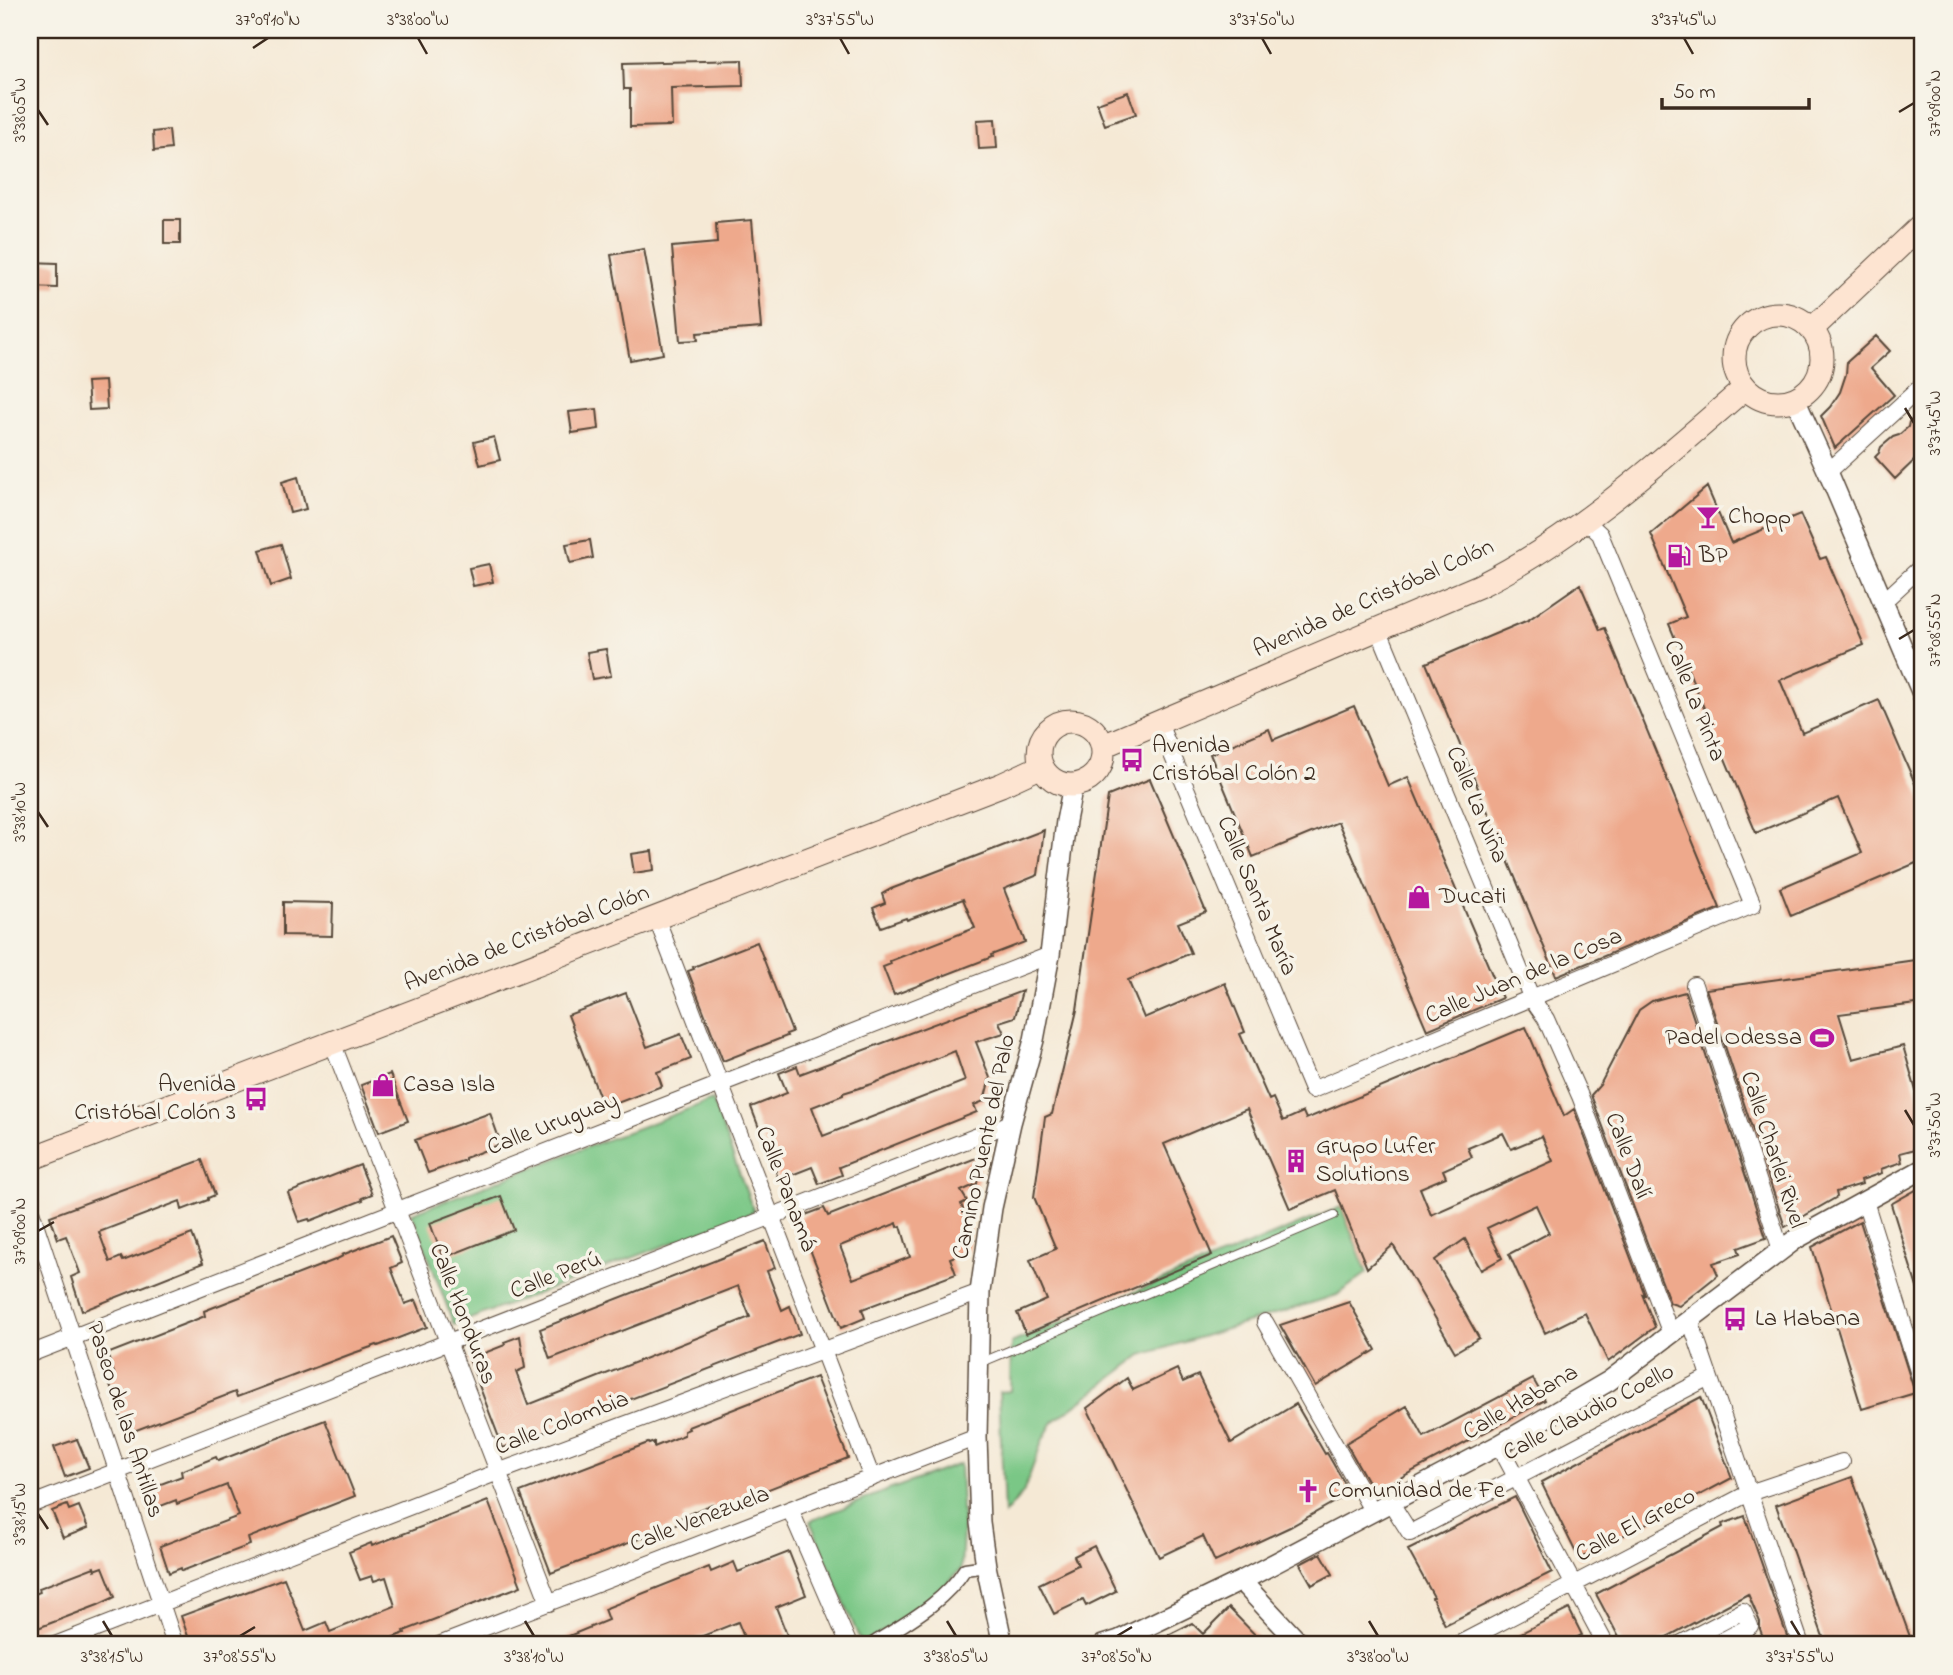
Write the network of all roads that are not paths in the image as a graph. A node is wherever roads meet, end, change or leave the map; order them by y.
1 (1923, 224) edge
2 (1812, 329) junction
3 (1923, 385) edge
4 (1745, 388) junction
5 (1795, 399) junction
6 (1828, 472) junction
7 (1585, 520) junction
8 (1923, 565) edge
9 (1883, 602) junction
10 (1378, 628) junction
11 (1923, 696) edge
12 (1158, 721) junction
13 (1103, 746) junction
14 (1042, 766) junction
15 (1073, 785) junction
16 (1754, 905) joint
17 (656, 917) junction
18 (1050, 955) junction
19 (1694, 985) dead end
20 (1532, 999) junction
21 (332, 1042) junction
22 (720, 1084) junction
23 (1312, 1090) joint
24 (1011, 1123) junction
25 (30, 1159) edge
26 (1923, 1170) edge
27 (1865, 1201) junction
28 (30, 1208) edge
29 (397, 1211) junction
30 (1335, 1215) dead end
31 (771, 1216) junction
32 (1781, 1250) junction
33 (980, 1292) junction
34 (1690, 1320) junction
35 (1265, 1322) dead end
36 (1671, 1334) junction
37 (73, 1338) junction
38 (448, 1342) junction
39 (823, 1350) junction
40 (30, 1354) edge
41 (977, 1364) junction
42 (1709, 1377) junction
43 (1923, 1387) edge
44 (977, 1437) junction
45 (1499, 1446) junction
46 (1842, 1462) dead end
47 (117, 1471) junction
48 (498, 1472) junction
49 (1516, 1477) junction
50 (872, 1478) junction
51 (1749, 1493) junction
52 (1391, 1503) junction
53 (30, 1505) edge
54 (790, 1509) junction
55 (1373, 1512) junction
56 (986, 1566) junction
57 (1241, 1581) junction
58 (1574, 1585) junction
59 (549, 1603) junction
60 (161, 1604) junction
61 (1122, 1642) edge
62 (55, 1645) edge
63 (175, 1645) edge
64 (439, 1645) edge
65 (849, 1645) edge
66 (872, 1645) edge
67 (1003, 1645) edge
68 (1301, 1645) edge
69 (1457, 1645) edge
70 (1606, 1645) edge
71 (1678, 1645) edge
72 (1714, 1645) edge
73 (1801, 1645) edge

1 - 2 main road
2 - 4 main road
2 - 5 main road
3 - 6 street
4 - 5 main road
4 - 7 main road, Avenida de Cristóbal Colón
5 - 6 street
6 - 9 street
7 - 10 main road, Avenida de Cristóbal Colón
7 - 16 street, Calle La Pinta
8 - 9 street
9 - 11 street
10 - 12 main road, Avenida de Cristóbal Colón
10 - 20 street, Calle La Niña
12 - 13 main road, Avenida de Cristóbal Colón
12 - 23 street, Calle Santa María
13 - 14 main road
13 - 15 main road
14 - 15 main road
14 - 17 main road, Avenida de Cristóbal Colón
15 - 18 street, Camino Puente del Palo
16 - 20 street, Calle Juan de la Cosa
17 - 21 main road, Avenida de Cristóbal Colón
17 - 22 street, Calle Panamá
18 - 22 street, Calle Uruguay
18 - 24 street, Camino Puente del Palo
19 - 32 street, Calle Charlei Rivel
20 - 23 street, Calle Juan de la Cosa
20 - 36 street, Calle Dalí
21 - 25 main road, Avenida de Cristóbal Colón
21 - 29 street, Calle Honduras
22 - 29 street, Calle Uruguay
22 - 31 street, Calle Panamá
24 - 31 street, Calle Perú
24 - 33 street, Camino Puente del Palo
26 - 27 street, Calle Habana
27 - 32 street, Calle Habana
27 - 43 street
28 - 37 street, Paseo de las Antillas
29 - 37 street, Calle Uruguay
29 - 38 street, Calle Honduras
30 - 41 lane
31 - 38 street, Calle Perú
31 - 39 street, Calle Panamá
32 - 34 street, Calle Habana
33 - 39 street, Calle Colombia
33 - 41 street, Camino Puente del Palo
34 - 36 street, Calle Habana
34 - 42 street
35 - 55 street
36 - 45 street, Calle Habana
37 - 40 street, Calle Uruguay
37 - 47 street, Paseo de las Antillas
38 - 47 street, Calle Perú
38 - 48 street, Calle Honduras
39 - 48 street, Calle Colombia
39 - 50 street, Calle Panamá
41 - 44 street, Camino Puente del Palo
42 - 49 street, Calle Claudio Coello
42 - 51 street
44 - 50 street, Calle Venezuela
44 - 56 street, Camino Puente del Palo
45 - 49 street
45 - 52 street, Calle Habana
46 - 51 street, Calle El Greco
47 - 53 street, Calle Perú
47 - 60 street, Paseo de las Antillas
48 - 59 street, Calle Honduras
48 - 60 street, Calle Colombia
49 - 52 street, Calle Claudio Coello
49 - 58 street
50 - 54 street, Calle Venezuela
51 - 58 street, Calle El Greco
51 - 73 street
52 - 55 street, Calle Habana
54 - 59 street, Calle Venezuela
54 - 65 street
55 - 57 street, Calle Habana
56 - 66 street
56 - 67 street, Camino Puente del Palo
57 - 61 street, Calle Habana
57 - 68 street
58 - 69 street, Calle El Greco
58 - 70 street
59 - 64 street, Calle Venezuela
60 - 62 street, Calle Colombia
60 - 63 street, Paseo de las Antillas
71 - 72 street

